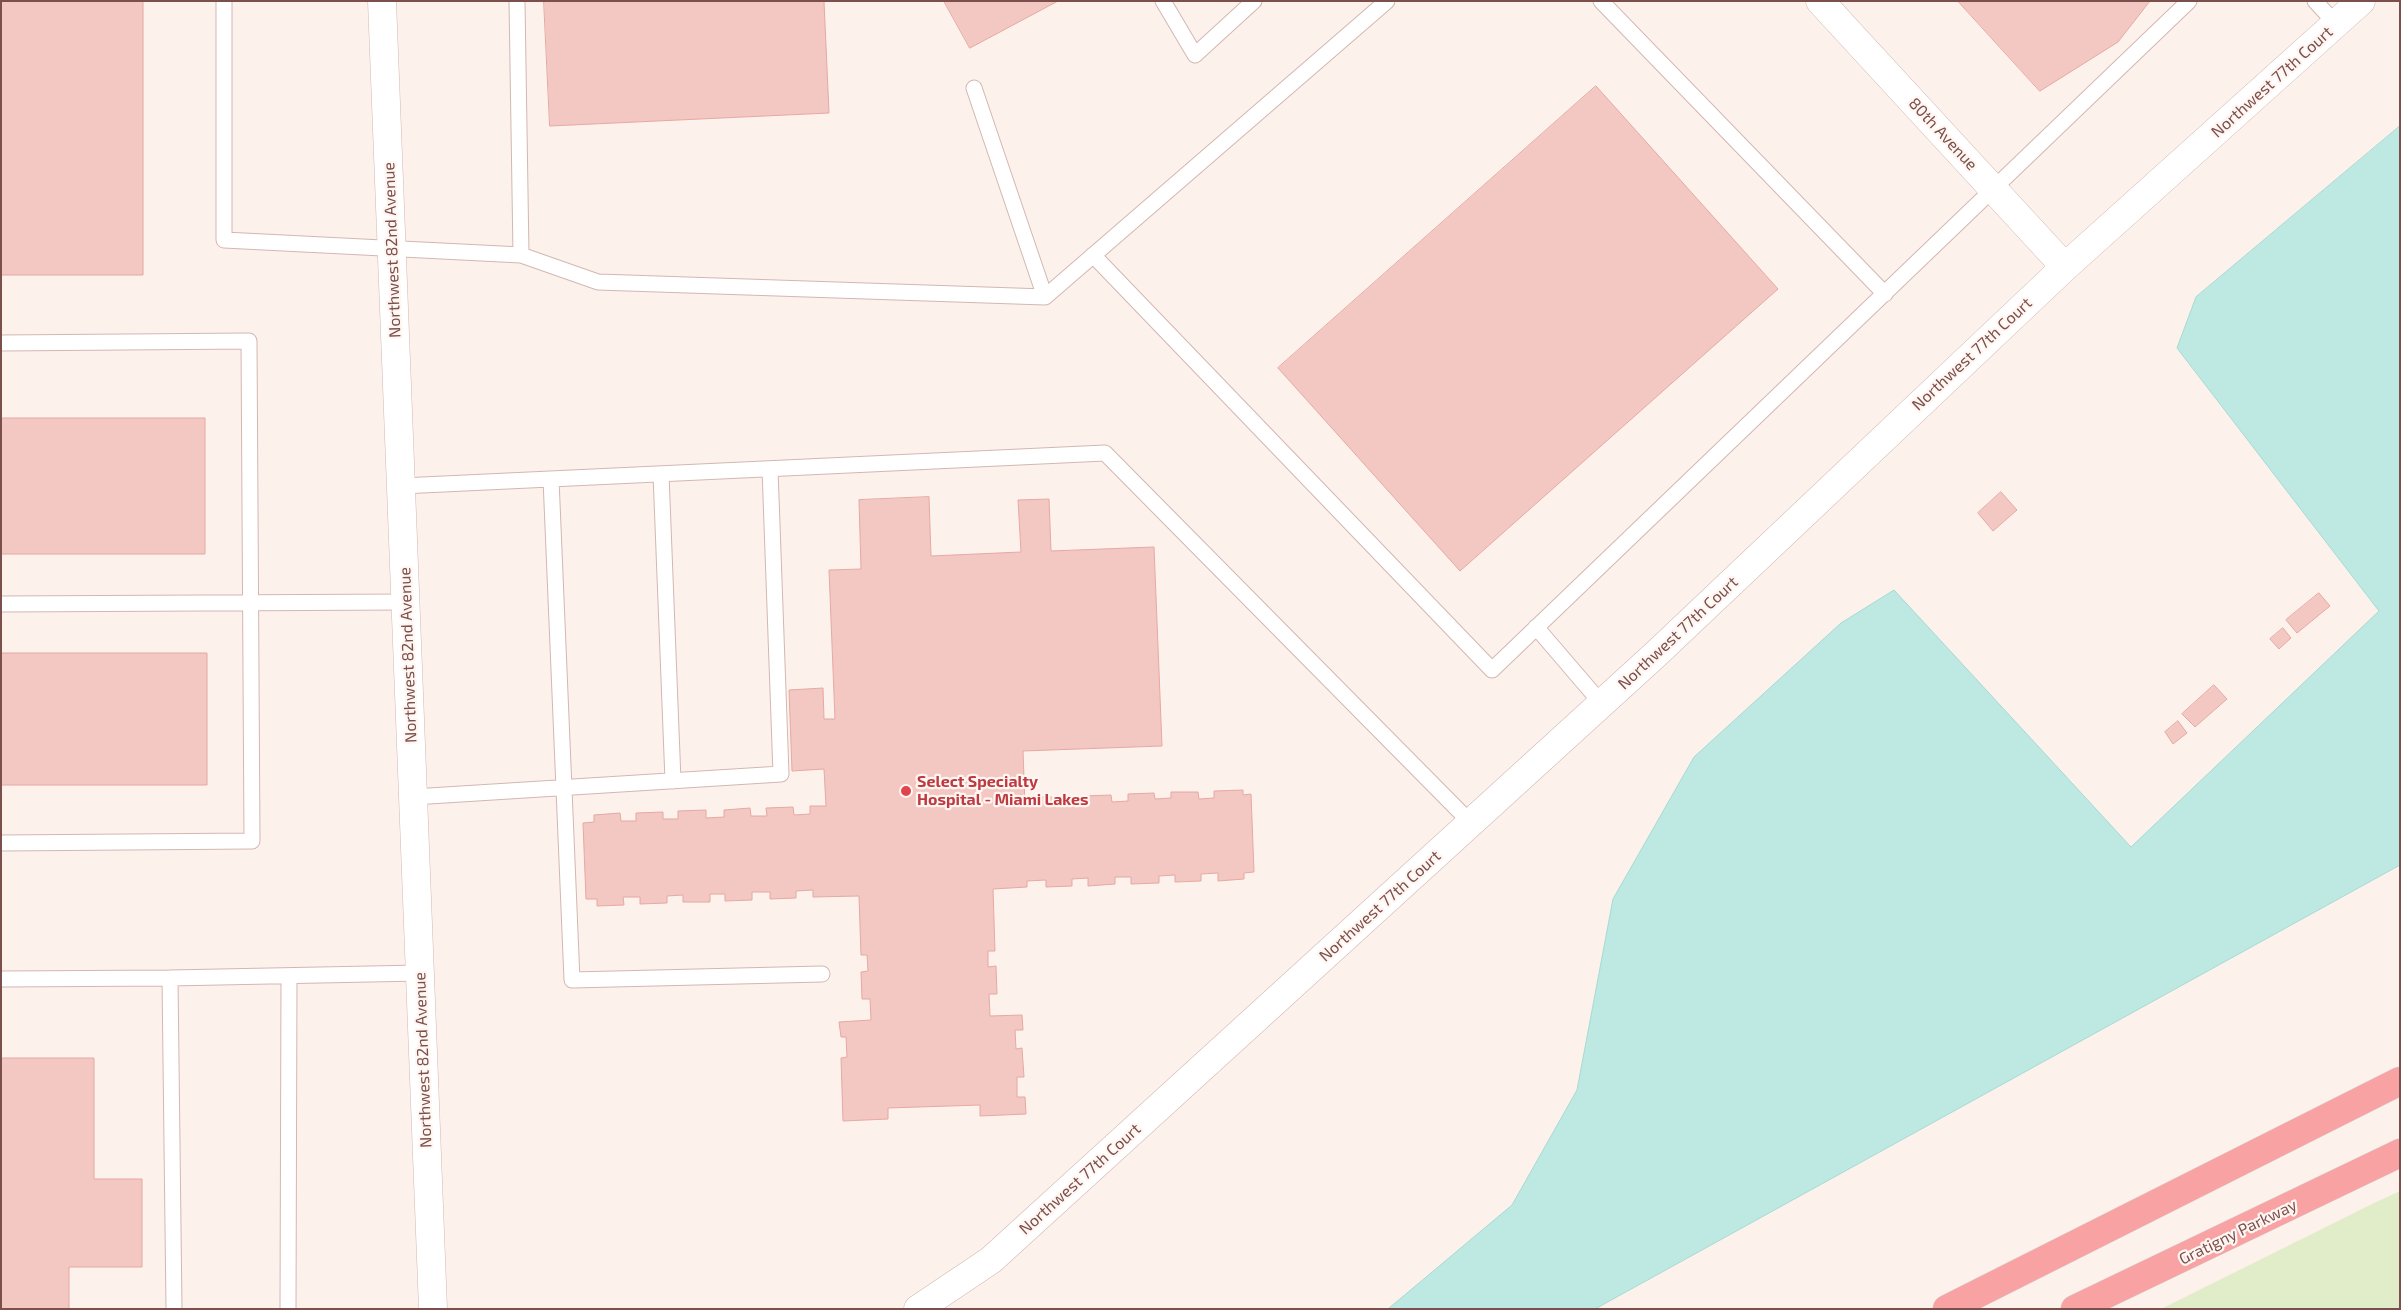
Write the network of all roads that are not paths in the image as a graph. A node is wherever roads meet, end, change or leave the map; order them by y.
1 (224, 1) edge
2 (382, 1) edge
3 (517, 1) edge
4 (1163, 1) edge
5 (1254, 1) edge
6 (1387, 1) edge
7 (1601, 1) edge
8 (1820, 1) edge
9 (2189, 1) edge
10 (2315, 1) edge
11 (2361, 1) edge
12 (2336, 24) junction
13 (974, 88) dead end
14 (1994, 189) junction
15 (392, 250) junction
16 (1093, 255) junction
17 (521, 256) junction
18 (2065, 267) junction
19 (1885, 294) junction
20 (1045, 297) junction
21 (1, 343) edge
22 (770, 469) junction
23 (661, 474) junction
24 (551, 479) junction
25 (401, 486) junction
26 (250, 602) junction
27 (406, 602) junction
28 (1, 604) edge
29 (1536, 627) junction
30 (1602, 704) junction
31 (673, 781) junction
32 (565, 787) junction
33 (413, 797) junction
34 (1471, 823) junction
35 (1, 843) edge
36 (420, 973) junction
37 (822, 974) dead end
38 (289, 976) junction
39 (170, 978) junction
40 (1, 979) edge
41 (2400, 1081) edge
42 (2400, 1153) edge
43 (174, 1309) edge
44 (288, 1309) edge
45 (433, 1309) edge
46 (918, 1309) edge
47 (1947, 1309) edge
48 (2075, 1309) edge

1 - 15 lane
2 - 15 street, Northwest 82nd Avenue
3 - 17 lane
4 - 5 lane
6 - 16 lane
7 - 19 lane
8 - 14 street, 80th Avenue
9 - 14 lane
10 - 12 lane
11 - 12 street, Northwest 77th Court
12 - 18 street, Northwest 77th Court
13 - 20 lane
14 - 18 street, 80th Avenue
14 - 19 lane
15 - 17 lane
15 - 25 street, Northwest 82nd Avenue
16 - 20 lane
16 - 29 lane
17 - 20 lane
18 - 30 street, Northwest 77th Court
19 - 29 lane
21 - 26 lane
22 - 23 lane
22 - 31 lane
22 - 34 lane
23 - 24 lane
23 - 31 lane
24 - 25 lane
24 - 32 lane
25 - 27 street, Northwest 82nd Avenue
26 - 27 lane
26 - 28 lane
26 - 35 lane
27 - 33 street, Northwest 82nd Avenue
29 - 30 lane
30 - 34 street, Northwest 77th Court
31 - 32 lane
32 - 33 lane
32 - 37 lane
33 - 36 street, Northwest 82nd Avenue
34 - 46 street, Northwest 77th Court
36 - 38 lane
36 - 45 street, Northwest 82nd Avenue
38 - 39 lane
38 - 44 lane
39 - 40 lane
39 - 43 lane
41 - 47 highway
42 - 48 highway, Gratigny Parkway

